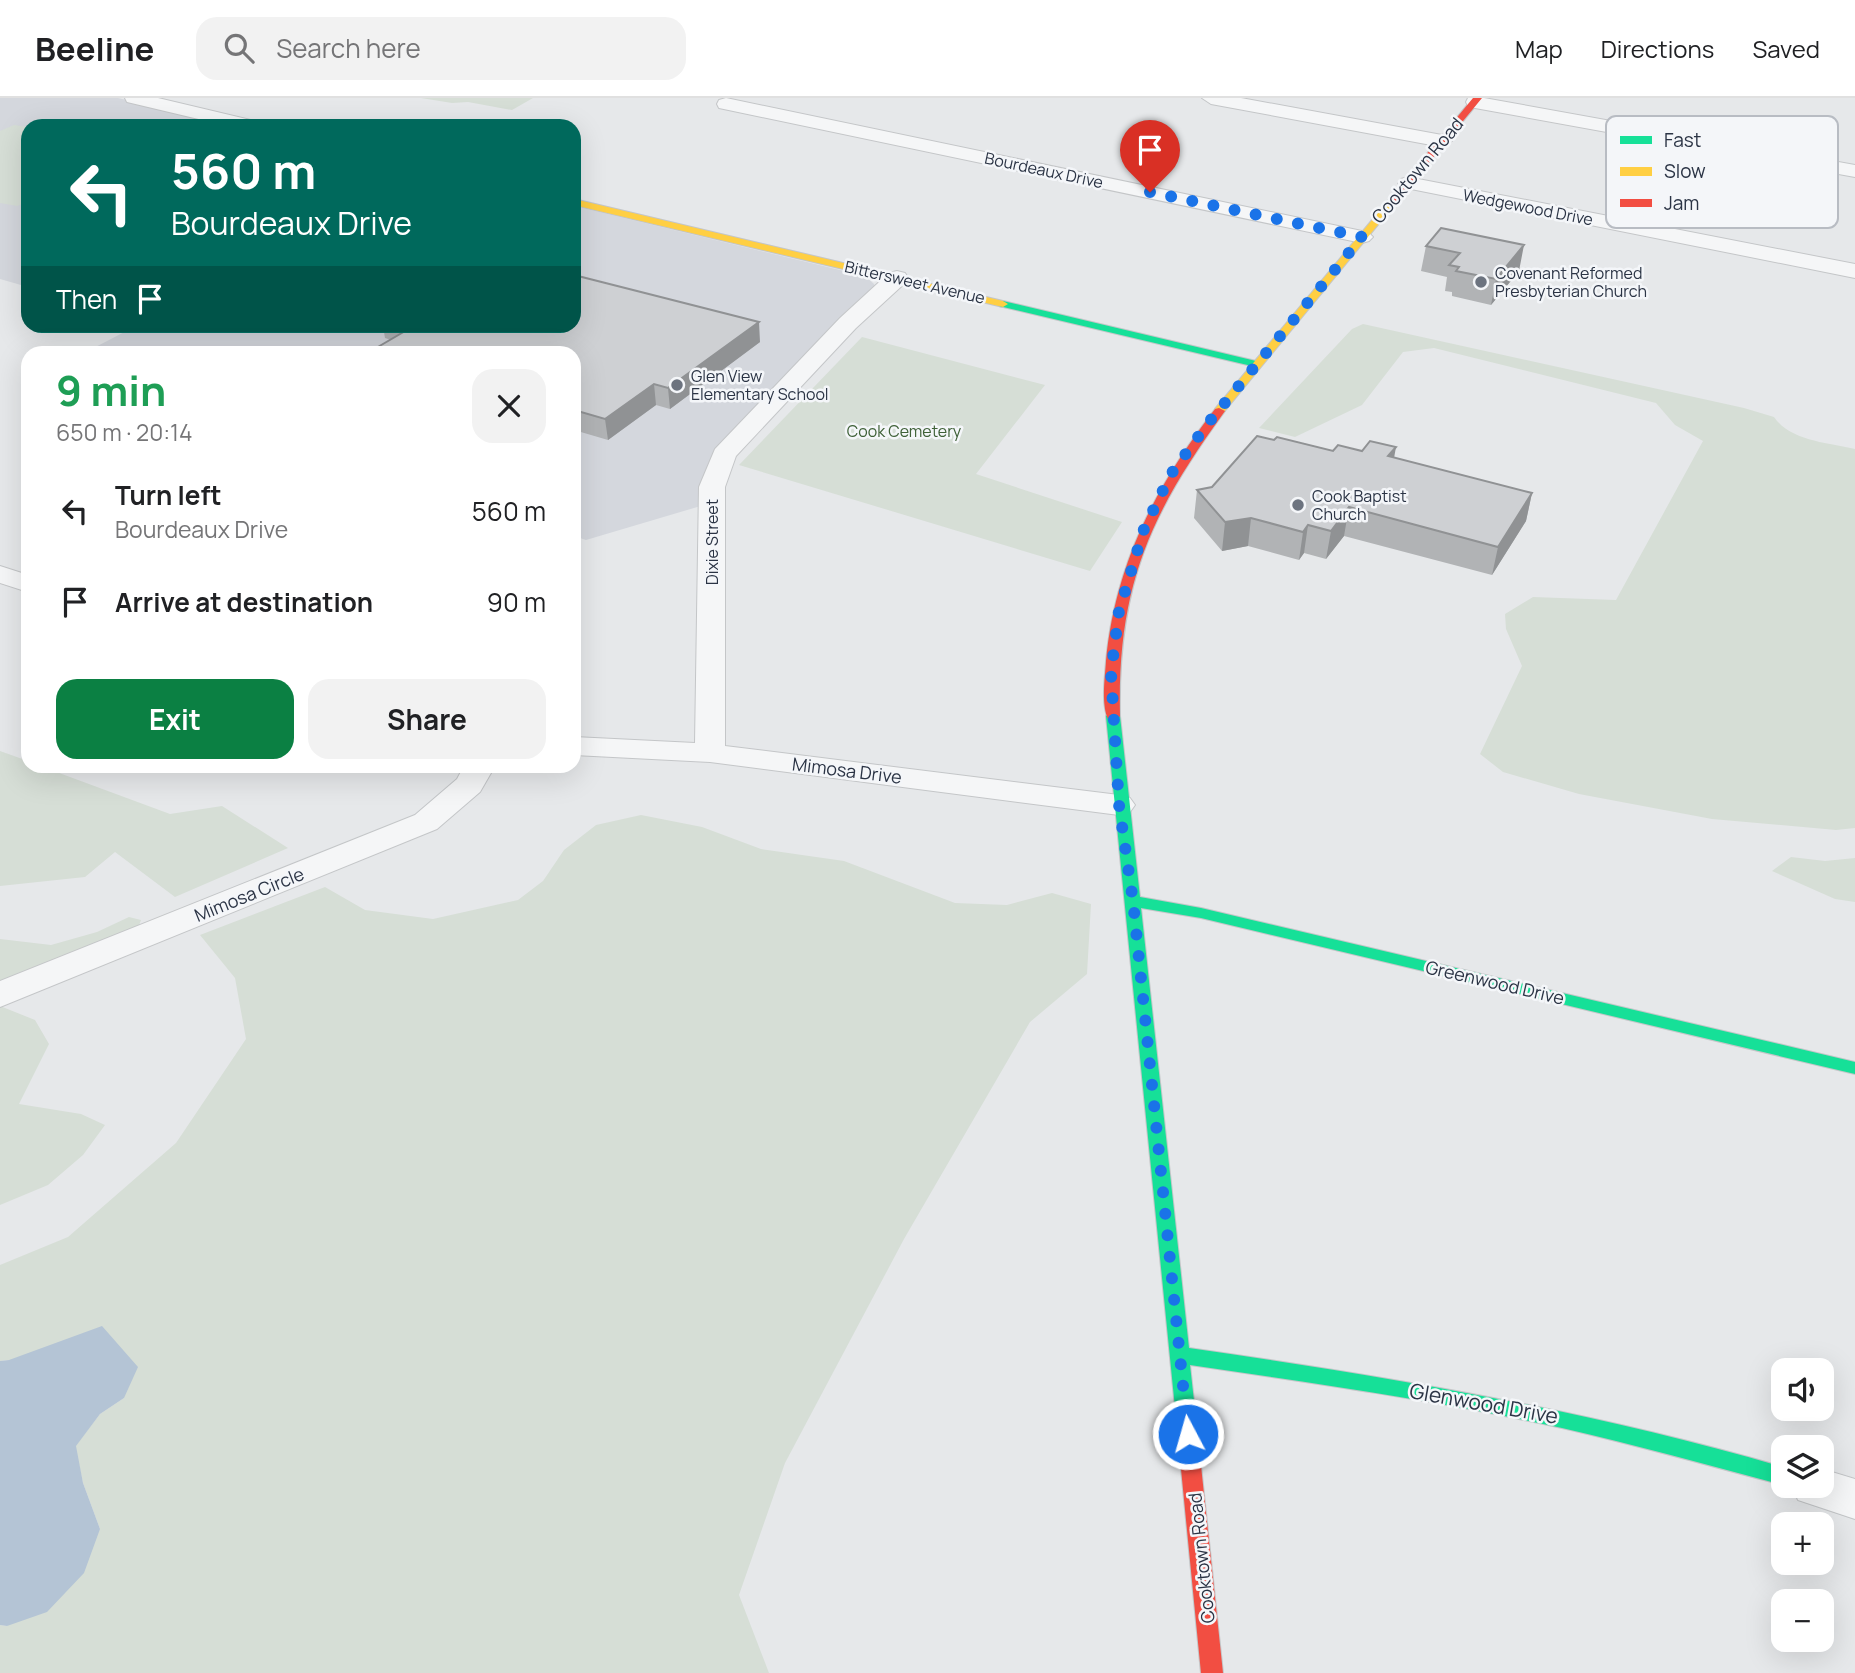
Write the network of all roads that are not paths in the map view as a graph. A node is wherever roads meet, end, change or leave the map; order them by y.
1 (134, 98) edge
2 (1211, 98) edge
3 (1476, 100) edge
4 (731, 101) edge
5 (222, 119) edge
6 (1606, 124) edge
7 (1442, 141) junction
8 (1408, 183) junction
9 (581, 204) edge
10 (1606, 222) edge
11 (1637, 228) edge
12 (1362, 237) junction
13 (1855, 271) edge
14 (897, 278) junction
15 (1256, 364) junction
16 (0, 574) edge
17 (21, 582) edge
18 (581, 746) edge
19 (710, 753) junction
20 (476, 773) edge
21 (1119, 805) junction
22 (1133, 901) junction
23 (0, 995) edge
24 (1855, 1068) edge
25 (1180, 1355) junction
26 (1771, 1472) edge
27 (1834, 1492) edge
28 (1855, 1499) edge
29 (1212, 1673) edge

1 - 5 street
2 - 7 street
3 - 6 street
3 - 7 street, Cooktown Road
4 - 12 street, Bourdeaux Drive
7 - 8 street, Cooktown Road
8 - 10 street, Wedgewood Drive
8 - 12 street, Cooktown Road
9 - 14 street, Bittersweet Avenue
11 - 13 street, Wedgewood Drive
12 - 15 street, Cooktown Road
14 - 15 street, Bittersweet Avenue
14 - 19 street, Dixie Street
15 - 21 street, Cooktown Road
16 - 17 street
18 - 19 street, Mimosa Drive
19 - 21 street, Mimosa Drive
20 - 23 street, Mimosa Circle
21 - 22 street, Cooktown Road
22 - 24 street, Greenwood Drive
22 - 25 street, Cooktown Road
25 - 26 street, Glenwood Drive
25 - 29 street, Cooktown Road
27 - 28 street

